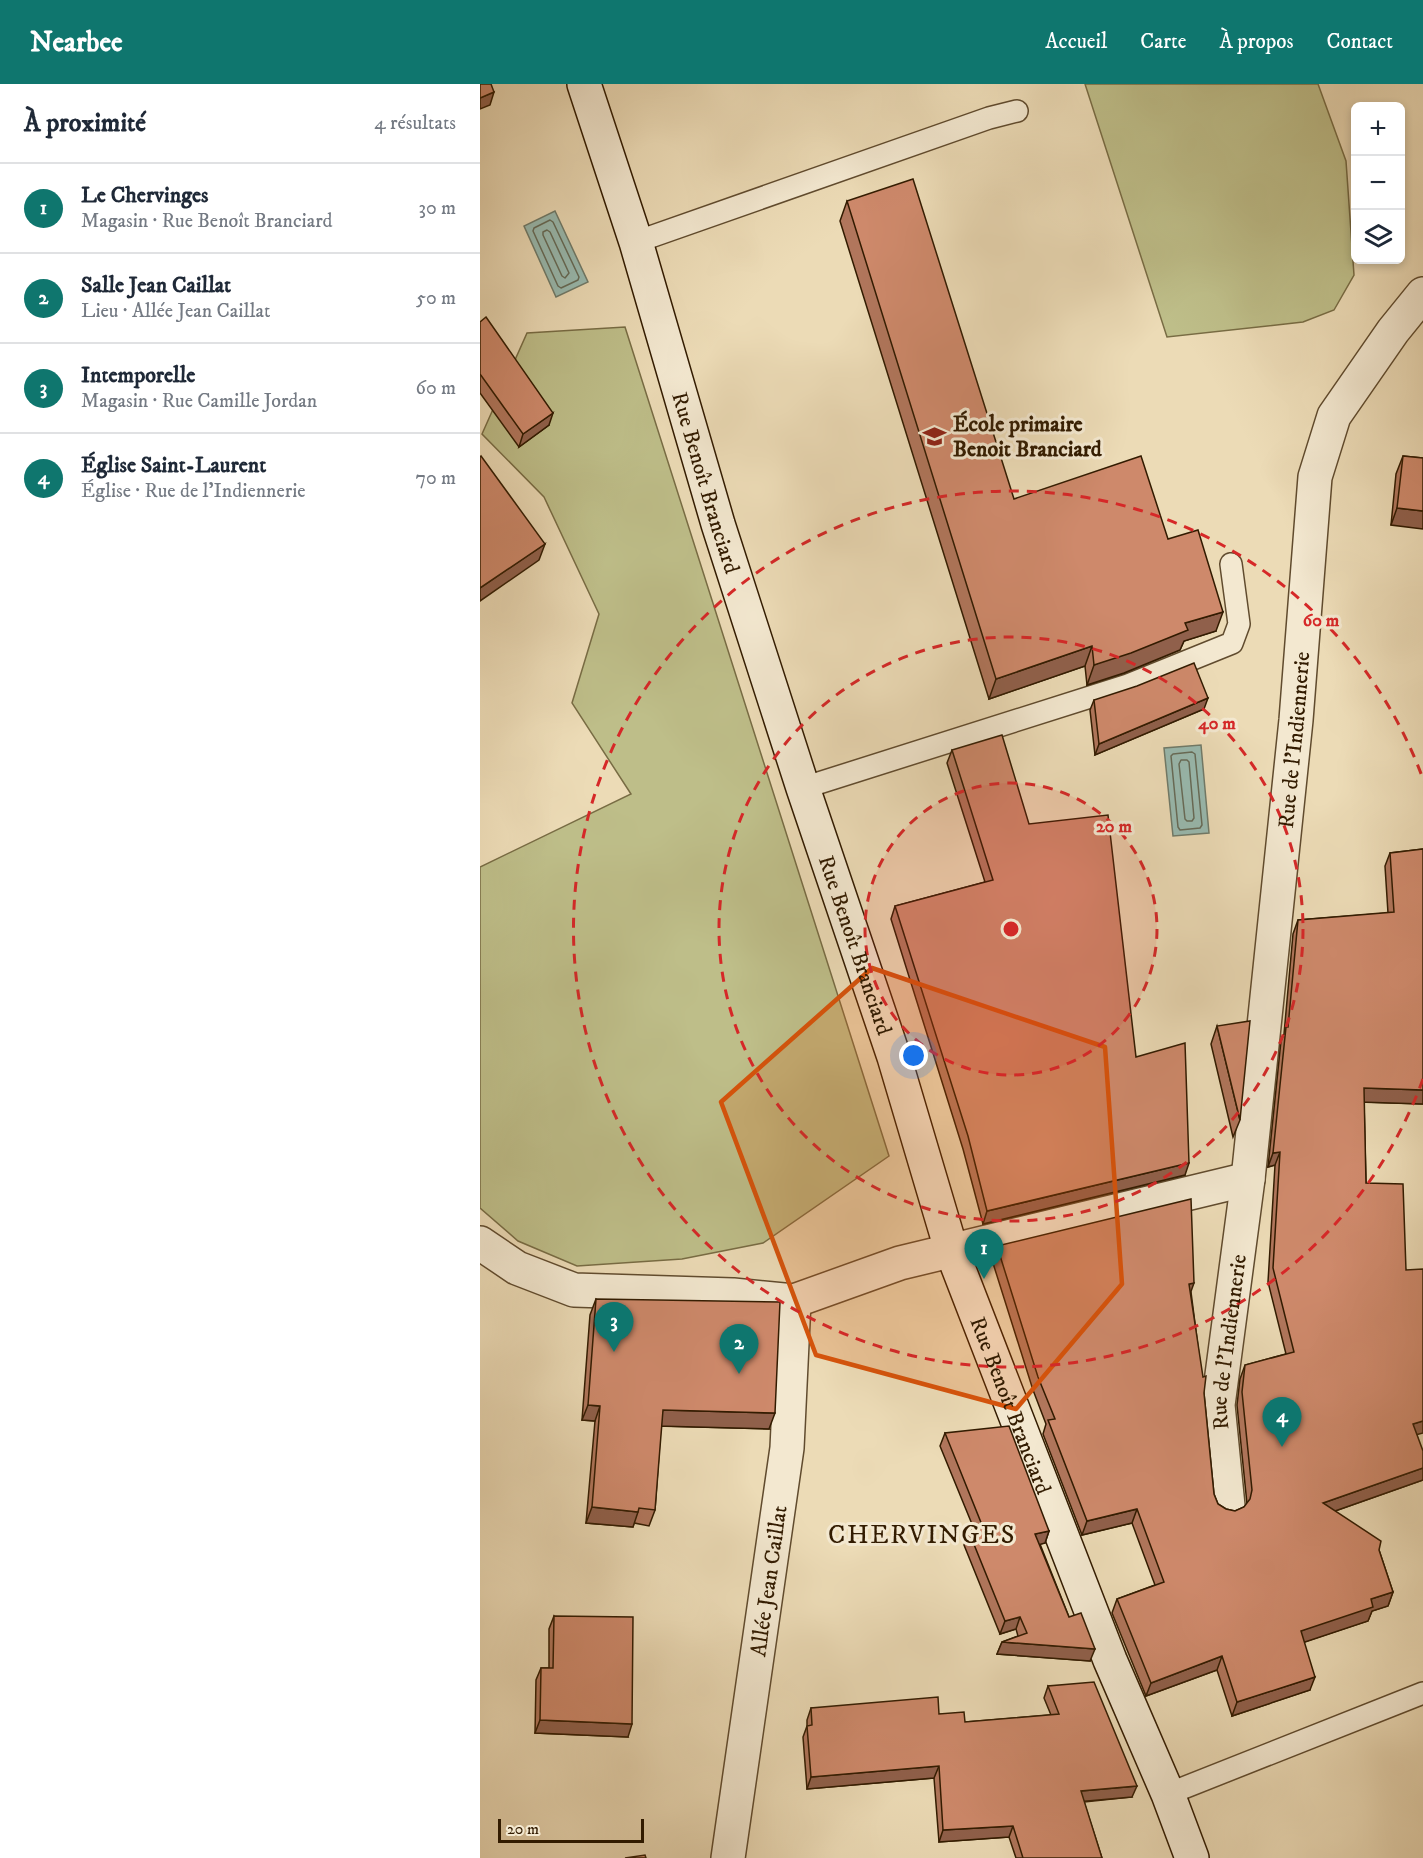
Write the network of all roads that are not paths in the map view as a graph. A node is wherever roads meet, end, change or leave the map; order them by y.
1 (584, 84) edge
2 (1017, 111) dead end
3 (636, 242) junction
4 (1423, 294) edge
5 (1231, 564) dead end
6 (803, 788) junction
7 (1248, 1179) junction
8 (480, 1243) edge
9 (951, 1249) junction
10 (794, 1301) junction
11 (1228, 1506) dead end
12 (1423, 1693) edge
13 (1168, 1794) junction
14 (728, 1858) edge
15 (1192, 1858) edge

1 - 3 street, Rue Benoît Branciard
2 - 3 lane
3 - 6 street, Rue Benoît Branciard
4 - 7 street, Rue de l'Indiennerie
5 - 6 lane
6 - 9 street, Rue Benoît Branciard
7 - 9 street
7 - 11 street, Rue de l'Indiennerie
8 - 10 street
9 - 10 street
9 - 13 street, Rue Benoît Branciard
10 - 14 street, Allée Jean Caillat
12 - 13 lane
13 - 15 street, Rue Benoît Branciard

